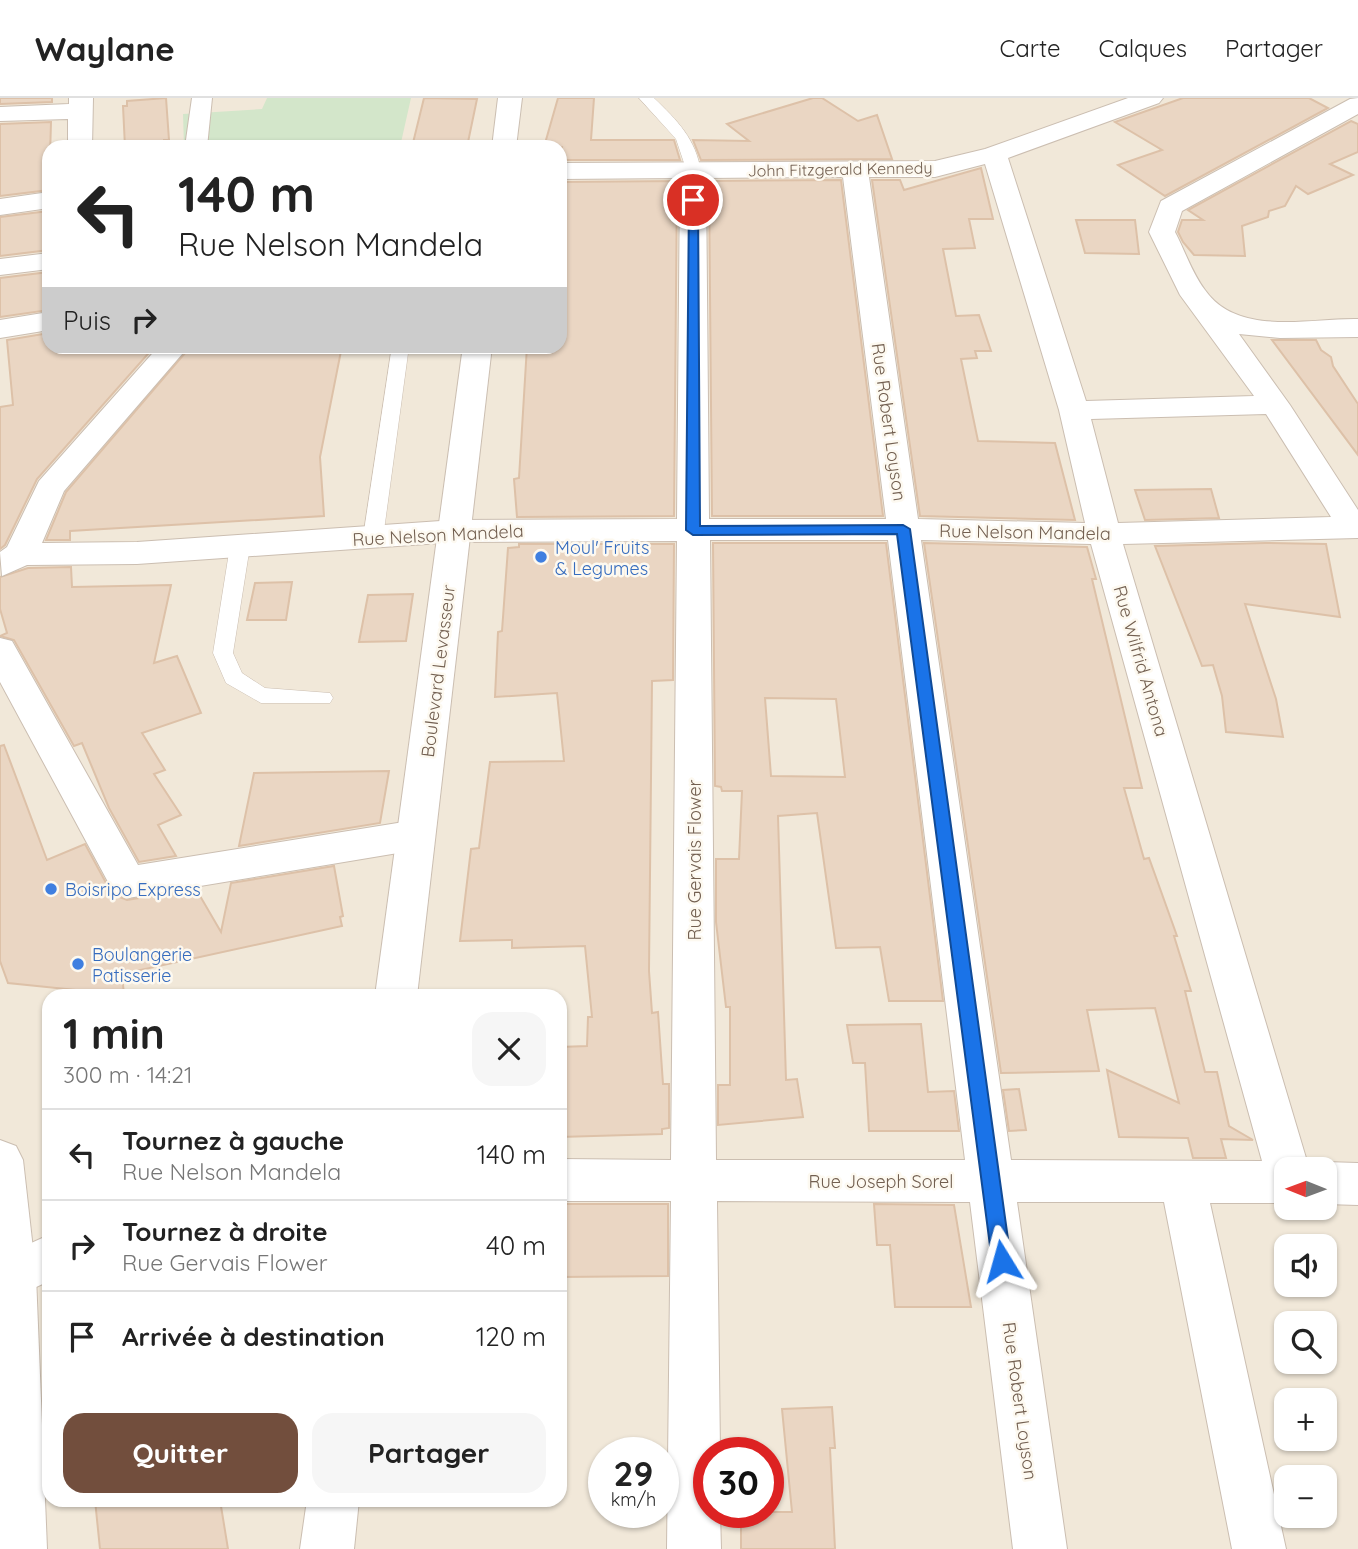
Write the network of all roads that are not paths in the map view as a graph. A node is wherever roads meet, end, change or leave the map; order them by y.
1 (202, 98) edge
2 (510, 98) edge
3 (646, 98) edge
4 (1151, 98) edge
5 (1358, 104) edge
6 (81, 105) edge
7 (0, 114) edge
8 (80, 140) edge
9 (198, 140) edge
10 (505, 140) edge
11 (994, 154) junction
12 (855, 170) junction
13 (567, 171) edge
14 (693, 172) junction
15 (42, 201) edge
16 (0, 207) edge
17 (42, 262) edge
18 (0, 267) edge
19 (1209, 313) junction
20 (42, 322) edge
21 (1358, 328) edge
22 (0, 329) edge
23 (168, 354) edge
24 (400, 354) edge
25 (477, 354) edge
26 (1275, 405) junction
27 (1074, 410) junction
28 (1355, 527) edge
29 (903, 529) junction
30 (693, 530) junction
31 (455, 531) junction
32 (1104, 534) junction
33 (373, 538) junction
34 (240, 546) junction
35 (11, 560) edge
36 (0, 650) edge
37 (322, 698) dead end
38 (416, 835) junction
39 (397, 989) edge
40 (1284, 1157) edge
41 (0, 1160) edge
42 (567, 1180) edge
43 (694, 1180) junction
44 (991, 1182) junction
45 (1274, 1182) edge
46 (1183, 1183) junction
47 (1337, 1183) edge
48 (1358, 1184) edge
49 (20, 1272) edge
50 (332, 1507) edge
51 (20, 1549) edge
52 (327, 1549) edge
53 (694, 1549) edge
54 (1040, 1549) edge
55 (1259, 1549) edge

1 - 9 street
2 - 10 street
3 - 14 lane
4 - 11 street, John Fitzgerald Kennedy
5 - 19 street
6 - 7 street
6 - 8 street
11 - 12 street, John Fitzgerald Kennedy
11 - 27 street, Rue Wilfrid Antona
12 - 14 street, John Fitzgerald Kennedy
12 - 29 street, Rue Robert Loyson
13 - 14 street, John Fitzgerald Kennedy
14 - 30 street, Rue Gervais Flower
15 - 16 street
17 - 18 street
19 - 21 street
19 - 26 street
20 - 22 street
23 - 35 street
24 - 33 lane
25 - 31 street, Boulevard Levasseur
26 - 27 street
26 - 28 street
27 - 32 street, Rue Wilfrid Antona
28 - 32 street, Rue Nelson Mandela
29 - 30 street, Rue Nelson Mandela
29 - 32 street, Rue Nelson Mandela
29 - 44 street, Rue Robert Loyson
30 - 31 street, Rue Nelson Mandela
30 - 43 street, Rue Gervais Flower
31 - 33 street, Rue Nelson Mandela
31 - 38 street, Boulevard Levasseur
32 - 40 street, Rue Wilfrid Antona
33 - 34 street, Rue Nelson Mandela
34 - 35 street, Rue Nelson Mandela
34 - 37 lane
36 - 38 street
38 - 39 street, Boulevard Levasseur
41 - 49 street
42 - 43 street, Rue Joseph Sorel
43 - 44 street, Rue Joseph Sorel
43 - 53 street, Rue Gervais Flower
44 - 46 street, Rue Joseph Sorel
44 - 54 street, Rue Robert Loyson
45 - 46 street, Rue Joseph Sorel
46 - 55 street
47 - 48 street
49 - 51 street
50 - 52 street

